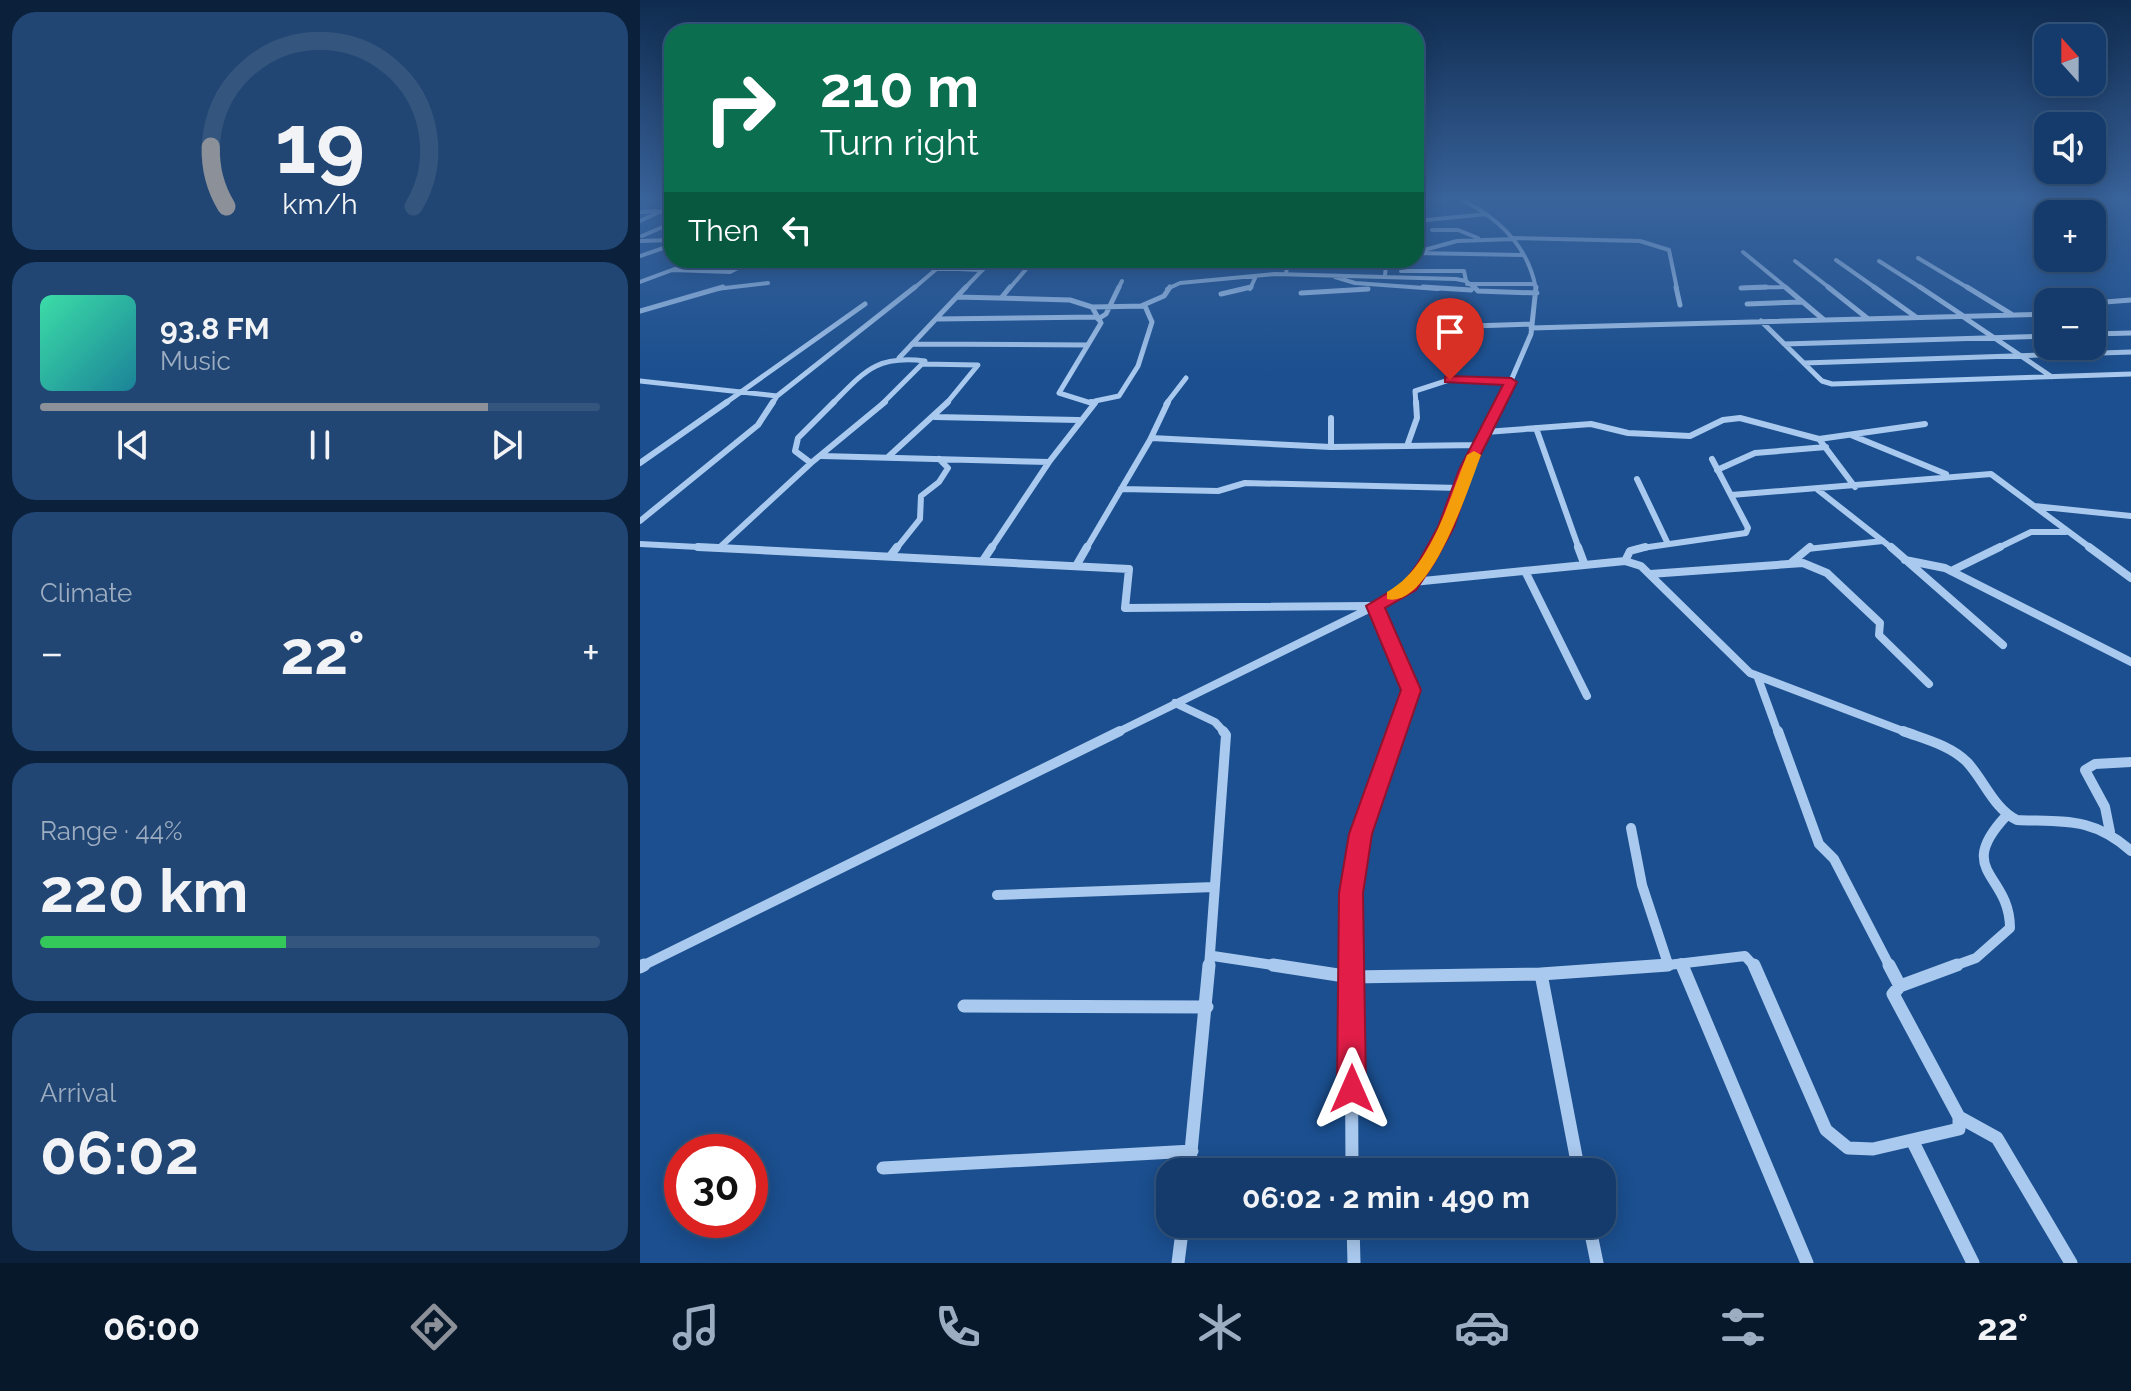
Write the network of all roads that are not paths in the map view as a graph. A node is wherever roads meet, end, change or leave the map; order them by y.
1 (1523, 257) edge
2 (1670, 257) edge
3 (1749, 257) edge
4 (1918, 258) dead end
5 (1836, 260) dead end
6 (1795, 261) dead end
7 (1879, 261) dead end
8 (677, 268) edge
9 (738, 268) edge
10 (919, 268) edge
11 (1027, 268) edge
12 (1216, 268) edge
13 (1287, 268) edge
14 (1388, 268) edge
15 (672, 270) junction
16 (937, 270) junction
17 (982, 270) joint
18 (1385, 273) junction
19 (1286, 274) junction
20 (1331, 275) junction
21 (1256, 276) junction
22 (1214, 280) junction
23 (1122, 281) dead end
24 (640, 282) edge
25 (1467, 282) junction
26 (768, 283) dead end
27 (1386, 286) junction
28 (1784, 287) junction
29 (1741, 288) dead end
30 (1473, 289) junction
31 (1536, 289) junction
32 (1301, 293) dead end
33 (1221, 294) dead end
34 (957, 297) junction
35 (1002, 297) junction
36 (2131, 300) edge
37 (1802, 302) junction
38 (865, 304) dead end
39 (1747, 304) dead end
40 (1108, 305) junction
41 (1680, 305) dead end
42 (2106, 305) edge
43 (1141, 306) junction
44 (1092, 307) junction
45 (640, 311) edge
46 (2034, 314) edge
47 (2012, 315) junction
48 (1963, 316) junction
49 (1916, 317) junction
50 (1097, 318) junction
51 (936, 319) junction
52 (1867, 319) junction
53 (1823, 320) junction
54 (1761, 321) junction
55 (1471, 326) dead end
56 (1531, 326) junction
57 (2131, 333) edge
58 (2106, 334) edge
59 (2034, 336) edge
60 (1993, 337) junction
61 (912, 344) junction
62 (1784, 344) junction
63 (1088, 345) junction
64 (2131, 352) edge
65 (2021, 356) junction
66 (899, 358) junction
67 (1804, 363) junction
68 (923, 364) junction
69 (2131, 374) edge
70 (1186, 378) dead end
71 (2052, 378) junction
72 (640, 381) edge
73 (1511, 382) junction
74 (740, 394) junction
75 (777, 396) junction
76 (1095, 401) junction
77 (935, 417) junction
78 (1331, 418) dead end
79 (1079, 420) junction
80 (1925, 424) dead end
81 (1536, 428) junction
82 (1486, 432) junction
83 (1851, 434) junction
84 (1151, 438) junction
85 (1819, 439) junction
86 (1479, 445) junction
87 (1407, 446) junction
88 (1331, 447) junction
89 (1826, 447) junction
90 (821, 456) junction
91 (888, 457) junction
92 (939, 459) junction
93 (1712, 459) dead end
94 (1049, 462) junction
95 (640, 463) edge
96 (811, 463) junction
97 (1717, 470) junction
98 (1949, 476) junction
99 (1637, 479) dead end
100 (1855, 487) junction
101 (1460, 488) junction
102 (1121, 489) junction
103 (1817, 490) junction
104 (1731, 495) junction
105 (2033, 506) junction
106 (2131, 516) edge
107 (640, 521) edge
108 (2066, 532) junction
109 (1883, 541) junction
110 (640, 544) edge
111 (1668, 544) junction
112 (719, 548) junction
113 (891, 555) junction
114 (984, 559) junction
115 (1905, 560) junction
116 (1625, 561) junction
117 (1792, 562) junction
118 (1584, 563) junction
119 (1076, 566) junction
120 (1525, 571) junction
121 (1951, 571) junction
122 (1650, 574) junction
123 (2131, 578) edge
124 (1413, 582) junction
125 (1375, 606) junction
126 (2003, 645) dead end
127 (2131, 662) edge
128 (1758, 678) junction
129 (1929, 684) dead end
130 (1587, 696) dead end
131 (1175, 703) junction
132 (2131, 762) edge
133 (2007, 815) junction
134 (1631, 828) dead end
135 (2110, 832) junction
136 (2131, 851) edge
137 (1214, 887) junction
138 (997, 895) dead end
139 (1213, 956) junction
140 (1674, 964) junction
141 (640, 967) edge
142 (1541, 974) junction
143 (1351, 977) junction
144 (1900, 986) junction
145 (964, 1006) dead end
146 (1207, 1007) junction
147 (1959, 1117) junction
148 (1912, 1140) junction
149 (1192, 1151) junction
150 (1191, 1158) edge
151 (1352, 1158) edge
152 (1576, 1158) edge
153 (883, 1168) dead end
154 (1181, 1238) edge
155 (1353, 1238) edge
156 (1592, 1238) edge
157 (1178, 1263) edge
158 (1354, 1263) edge
159 (1597, 1263) edge
160 (1807, 1263) edge
161 (1973, 1263) edge
162 (2071, 1263) edge

1 - 31 street
2 - 41 street
3 - 28 street
4 - 47 street
5 - 49 street
6 - 52 street
7 - 48 street
8 - 15 street
9 - 15 street
10 - 16 street
11 - 35 street
12 - 22 street
13 - 19 street
14 - 18 street
15 - 24 street
16 - 17 street
16 - 75 street
17 - 34 street
18 - 20 street
18 - 25 street
18 - 25 street
19 - 20 street
19 - 21 street
20 - 27 street
21 - 22 street
21 - 33 street
22 - 43 street
23 - 40 street
25 - 30 street
25 - 31 street
26 - 45 street
27 - 30 street
27 - 32 street
28 - 29 street
28 - 37 street
30 - 31 street
31 - 56 street
34 - 35 street
34 - 51 street
35 - 44 street
36 - 42 street
37 - 39 street
37 - 53 street
38 - 74 street
40 - 43 street
40 - 44 street
40 - 50 street
43 - 76 street
44 - 50 street
46 - 47 street
47 - 48 street
48 - 49 street
48 - 60 street
49 - 52 street
50 - 51 street
50 - 63 street
51 - 61 street
52 - 53 street
53 - 54 street
54 - 56 street
54 - 62 street
55 - 56 street
56 - 73 street
57 - 58 street
59 - 60 street
60 - 62 street
60 - 65 street
61 - 63 street
61 - 66 street
62 - 67 street
63 - 76 street
64 - 65 street
65 - 67 street
65 - 71 street
66 - 68 street
66 - 96 street
67 - 71 street
68 - 77 street
68 - 90 street
69 - 71 street
70 - 84 street
72 - 74 street
73 - 82 street
73 - 87 street
74 - 75 street
74 - 95 street
75 - 107 street
76 - 79 street
77 - 79 street
77 - 91 street
78 - 88 street
79 - 94 street
80 - 83 street
81 - 82 street
81 - 85 street
81 - 118 street
82 - 86 street
83 - 85 street
83 - 98 street
84 - 88 street
84 - 102 street
85 - 89 street
86 - 87 street
86 - 101 street
87 - 88 street
89 - 97 street
89 - 100 street
90 - 91 street
90 - 96 street
91 - 92 street
92 - 94 street
92 - 113 street
93 - 97 street
94 - 114 street
96 - 112 street
97 - 104 street
98 - 100 street
98 - 105 street
99 - 111 street
100 - 103 street
101 - 102 street
101 - 124 street
102 - 119 street
103 - 104 street
103 - 109 street
104 - 111 street
105 - 106 street
105 - 108 street
108 - 121 street
108 - 123 street
109 - 115 street
109 - 117 street
110 - 112 street
111 - 116 street
112 - 113 street
113 - 114 street
114 - 119 street
115 - 121 street
115 - 126 street
116 - 118 street
116 - 122 street
117 - 122 street
117 - 129 street
118 - 120 street
119 - 125 street
120 - 124 street
120 - 130 street
121 - 127 street
122 - 128 street
124 - 125 street
125 - 131 street
125 - 143 street
128 - 133 street
128 - 144 street
131 - 137 street
131 - 141 street
132 - 135 street
133 - 135 street
133 - 144 street
134 - 140 street
135 - 136 street
137 - 138 street
137 - 139 street
139 - 143 street
139 - 146 street
140 - 142 street
140 - 148 street
140 - 160 street
142 - 143 street
142 - 152 street
143 - 151 street
144 - 147 street
145 - 146 street
146 - 149 street
147 - 148 street
147 - 162 street
148 - 161 street
149 - 150 street
149 - 153 street
154 - 157 street
155 - 158 street
156 - 159 street

